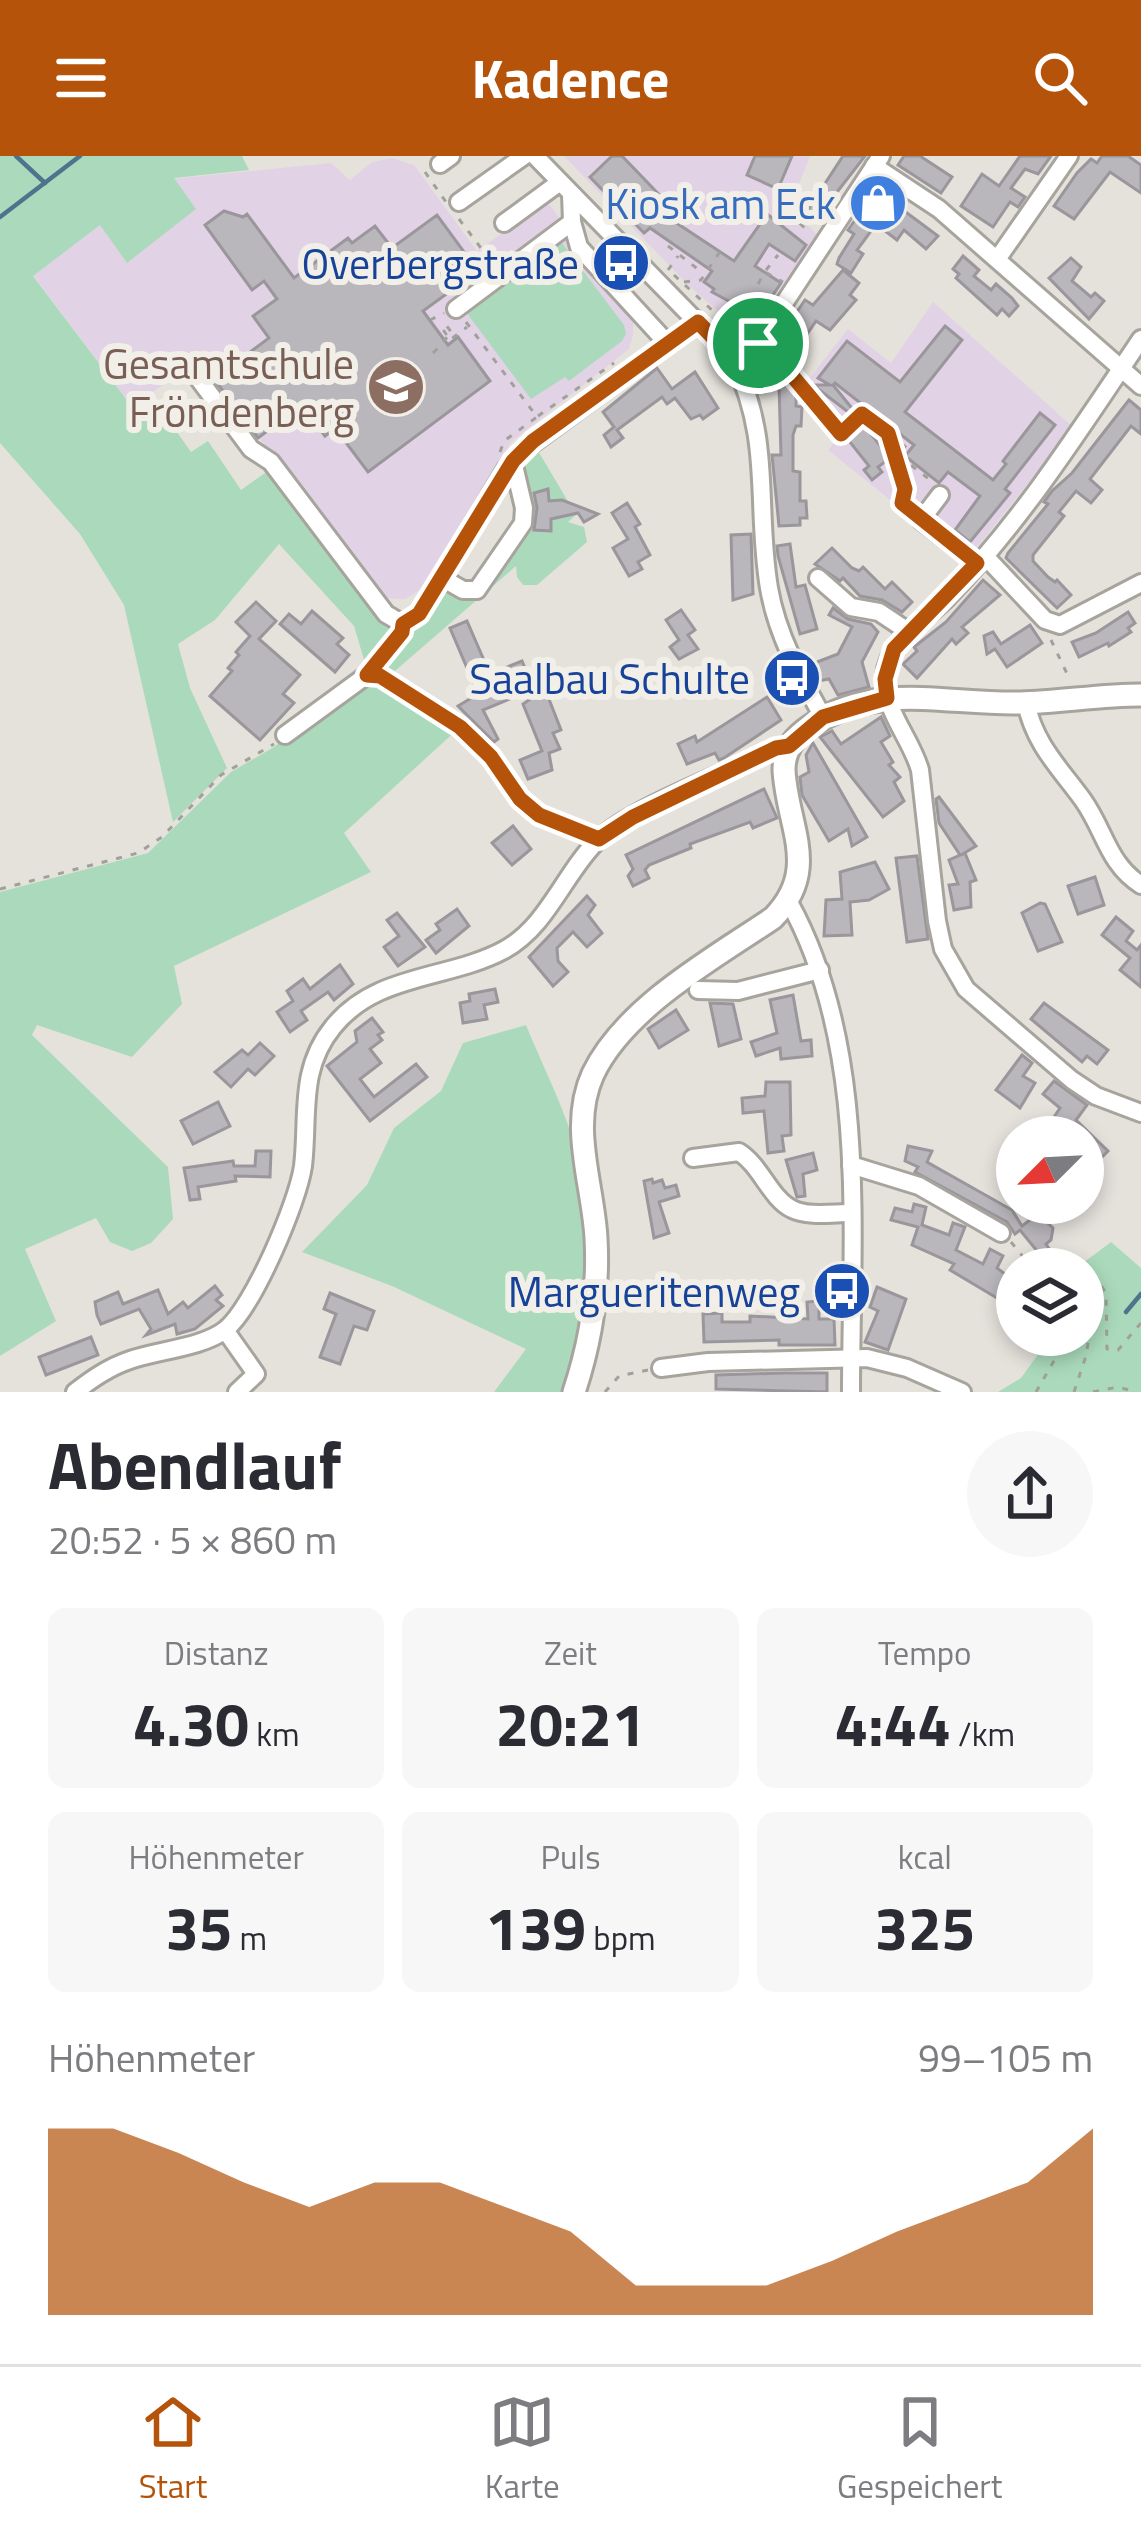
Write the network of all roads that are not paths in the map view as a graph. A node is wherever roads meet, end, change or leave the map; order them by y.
1 (524, 156) edge
2 (535, 156) edge
3 (1069, 156) edge
4 (877, 161) edge
5 (566, 188) junction
6 (459, 202) dead end
7 (572, 222) junction
8 (504, 223) dead end
9 (998, 258) junction
10 (456, 309) road end
11 (698, 322) junction
12 (1141, 339) edge
13 (668, 344) junction
14 (733, 358) junction
15 (189, 366) dead end
16 (1121, 368) junction
17 (1141, 386) edge
18 (505, 462) junction
19 (939, 491) road end
20 (981, 560) junction
21 (442, 578) junction
22 (818, 578) dead end
23 (1141, 583) edge
24 (909, 632) junction
25 (1141, 695) edge
26 (887, 698) junction
27 (1026, 703) junction
28 (823, 717) junction
29 (285, 735) road end
30 (789, 746) junction
31 (599, 839) junction
32 (1141, 885) edge
33 (789, 902) junction
34 (820, 970) junction
35 (698, 990) dead end
36 (1141, 1113) edge
37 (693, 1158) dead end
38 (850, 1165) junction
39 (850, 1214) junction
40 (1000, 1233) road end
41 (225, 1330) junction
42 (851, 1358) junction
43 (661, 1368) road end
44 (75, 1392) edge
45 (238, 1392) edge
46 (574, 1392) edge
47 (851, 1392) edge
48 (962, 1392) edge

1 - 6 street
2 - 5 street
3 - 9 street
4 - 9 street
4 - 14 street
5 - 7 street
5 - 8 street
5 - 11 street
7 - 10 street
7 - 13 street
9 - 16 street
11 - 13 street
11 - 14 street
12 - 16 street
13 - 18 street
14 - 28 street
15 - 21 street
16 - 17 street
16 - 20 street
18 - 21 street
18 - 21 street
19 - 20 street
20 - 23 street
20 - 24 street
22 - 24 street
24 - 26 street
25 - 27 main road
26 - 27 main road
26 - 28 main road
26 - 36 street
27 - 32 street
28 - 30 main road
29 - 31 street
30 - 31 street
30 - 33 main road
31 - 41 street
33 - 34 street
33 - 46 main road
34 - 35 street
34 - 38 street
37 - 39 street
38 - 39 street
38 - 40 street
39 - 42 street
41 - 44 street
41 - 45 street
42 - 43 street
42 - 47 street
42 - 48 street

